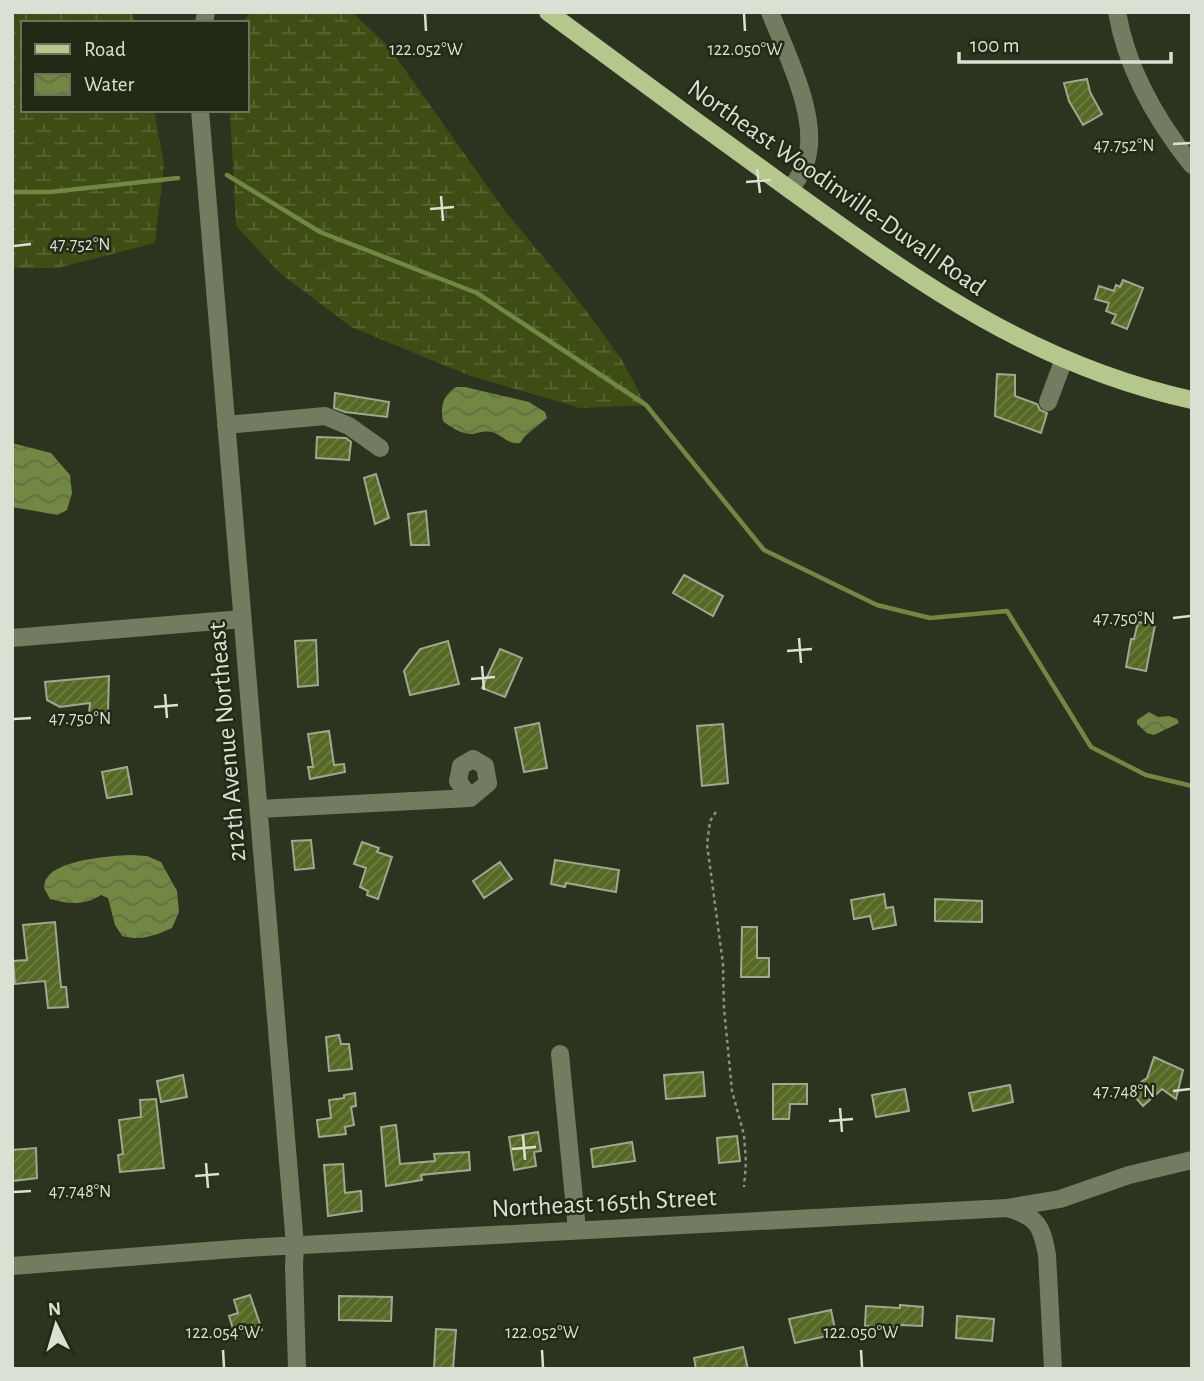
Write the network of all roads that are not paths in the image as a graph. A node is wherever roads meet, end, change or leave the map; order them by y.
1 (548, 12) edge
2 (770, 12) edge
3 (1117, 12) edge
4 (200, 112) edge
5 (1192, 165) edge
6 (790, 190) junction
7 (1064, 359) junction
8 (1192, 400) edge
9 (1048, 402) dead end
10 (226, 425) junction
11 (380, 448) dead end
12 (242, 619) junction
13 (12, 638) edge
14 (470, 798) dead end
15 (259, 809) junction
16 (560, 1054) dead end
17 (1192, 1160) edge
18 (1007, 1208) junction
19 (577, 1230) junction
20 (295, 1245) junction
21 (12, 1266) edge
22 (297, 1369) edge
23 (1054, 1369) edge

1 - 6 main road, Northeast Woodinville-Duvall Road
2 - 6 street
3 - 5 street
4 - 10 street, 212th Avenue Northeast
6 - 7 main road, Northeast Woodinville-Duvall Road
7 - 8 main road, Northeast Woodinville-Duvall Road
7 - 9 street
10 - 11 street
10 - 12 street, 212th Avenue Northeast
12 - 13 street
12 - 15 street, 212th Avenue Northeast
14 - 15 street
15 - 20 street, 212th Avenue Northeast
16 - 19 street
17 - 18 street, Northeast 165th Street
18 - 19 street, Northeast 165th Street
18 - 23 street
19 - 20 street, Northeast 165th Street
20 - 21 street, Northeast 165th Street
20 - 22 street, 212th Avenue Northeast

